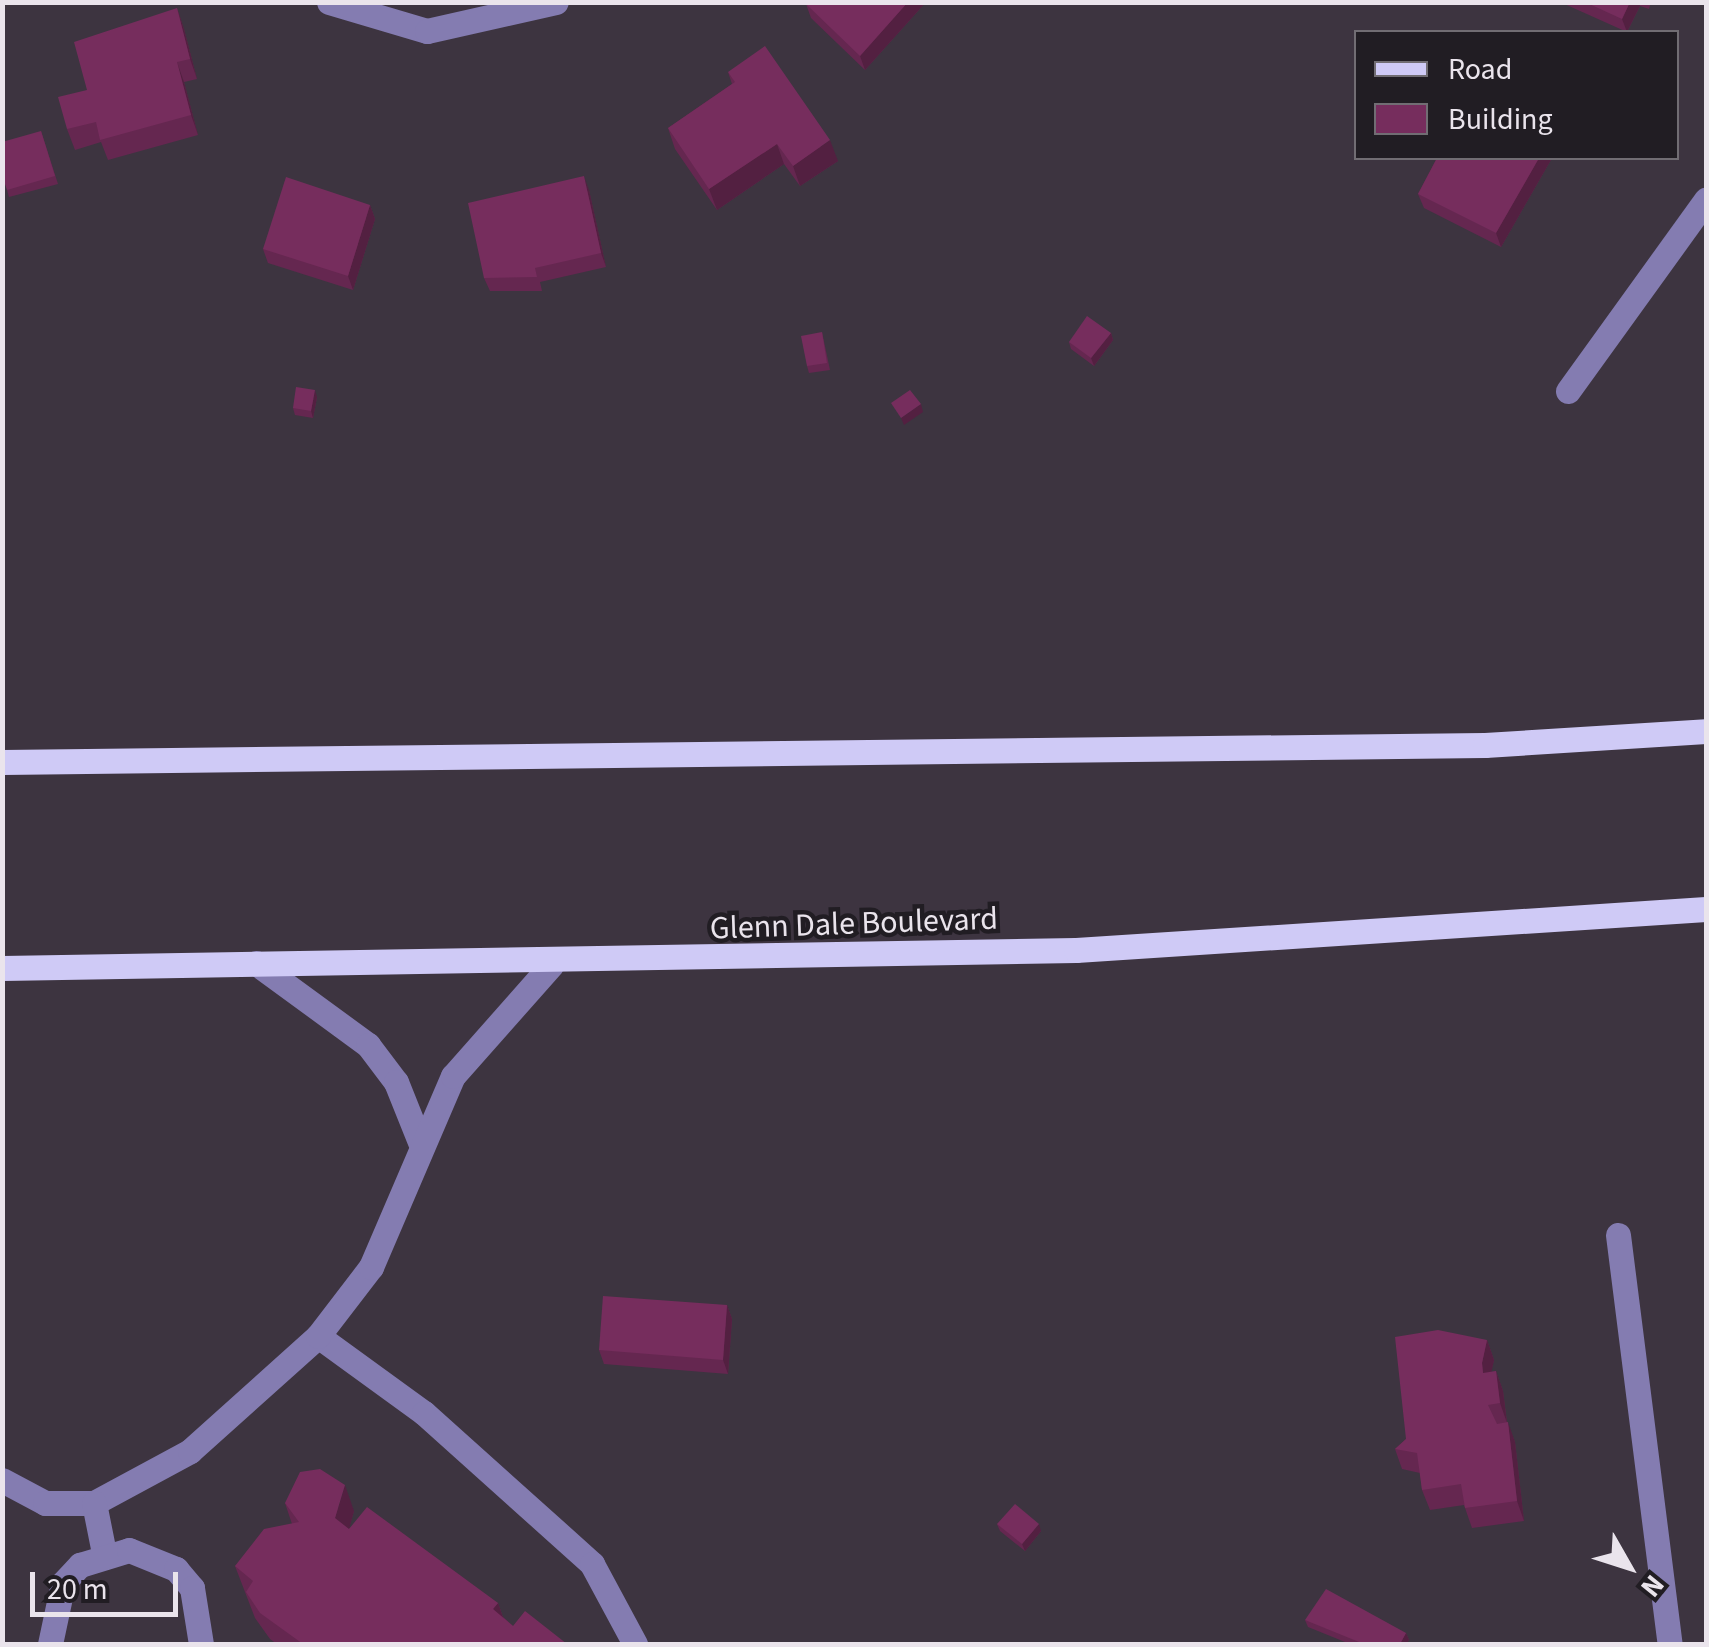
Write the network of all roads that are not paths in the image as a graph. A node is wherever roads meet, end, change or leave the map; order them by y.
1 (329, 2) edge
2 (556, 2) edge
3 (1706, 200) edge
4 (1568, 391) dead end
5 (1706, 732) edge
6 (2, 762) edge
7 (1706, 909) edge
8 (256, 963) junction
9 (552, 964) junction
10 (2, 968) edge
11 (420, 1142) junction
12 (1618, 1235) dead end
13 (318, 1336) junction
14 (2, 1480) edge
15 (94, 1503) junction
16 (104, 1554) junction
17 (50, 1644) edge
18 (200, 1644) edge
19 (636, 1644) edge
20 (1670, 1644) edge

1 - 2 street
3 - 4 street
5 - 6 main road
7 - 9 main road, Glenn Dale Boulevard
8 - 9 main road, Glenn Dale Boulevard
8 - 10 main road, Glenn Dale Boulevard
8 - 11 street
9 - 11 street
11 - 13 street
12 - 20 street
13 - 15 street
13 - 19 street
14 - 15 street
15 - 16 street
16 - 17 street
16 - 18 street

